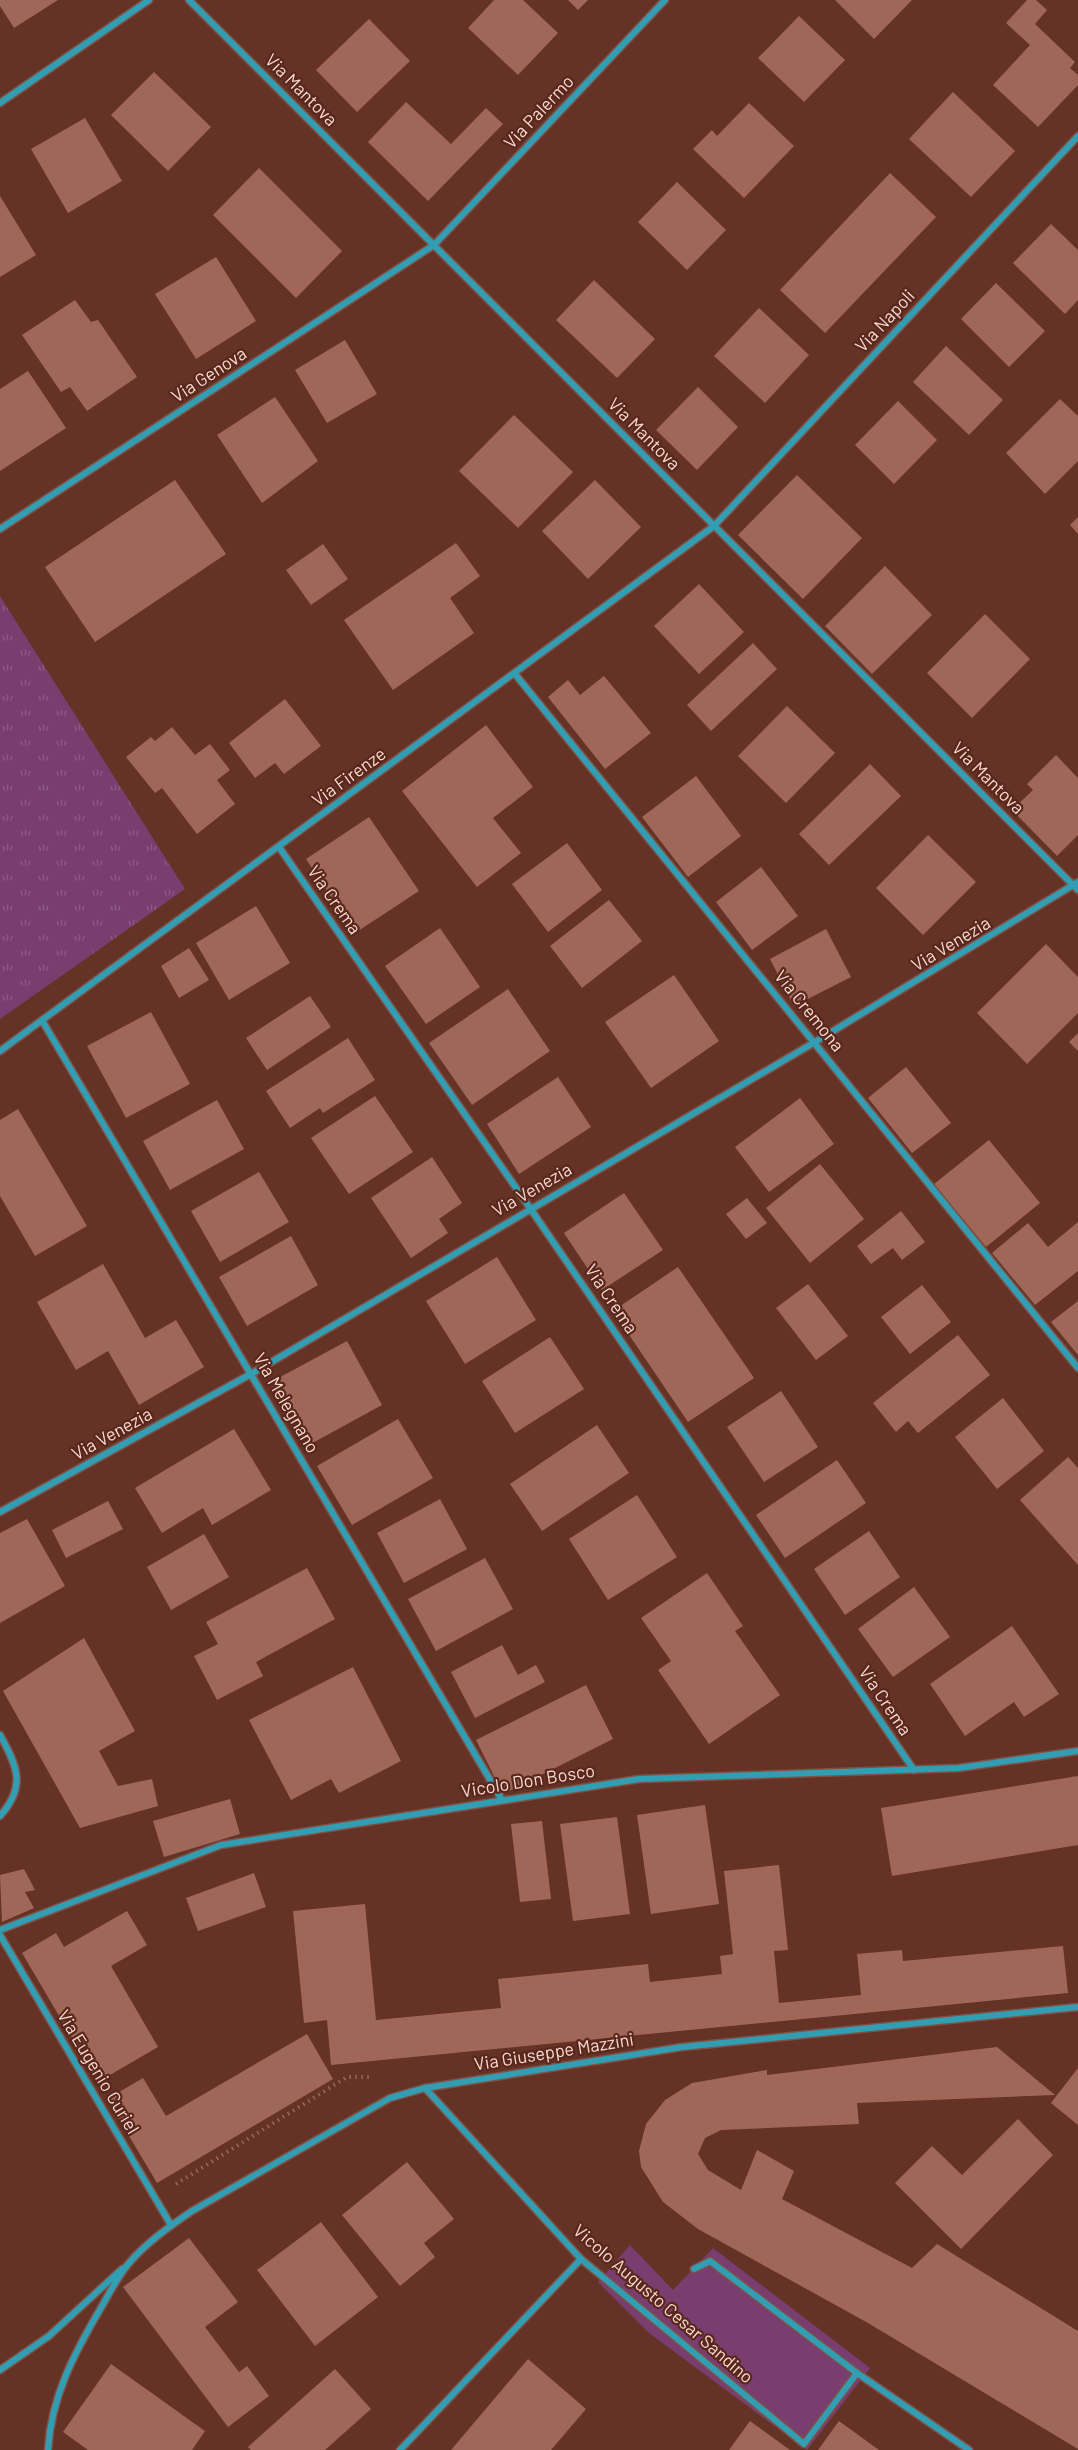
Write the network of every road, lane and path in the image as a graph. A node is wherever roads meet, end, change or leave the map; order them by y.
1 (149, 0) edge
2 (189, 0) edge
3 (665, 0) edge
4 (0, 103) edge
5 (1078, 136) edge
6 (434, 245) junction
7 (714, 526) junction
8 (0, 529) edge
9 (515, 674) junction
10 (279, 848) junction
11 (1077, 886) edge
12 (43, 1022) junction
13 (815, 1042) junction
14 (0, 1051) edge
15 (530, 1208) junction
16 (1078, 1368) edge
17 (251, 1374) junction
18 (0, 1512) edge
19 (0, 1735) edge
20 (1078, 1751) edge
21 (914, 1770) junction
22 (502, 1800) junction
23 (0, 1816) edge
24 (0, 1930) edge
25 (0, 1935) edge
26 (1078, 2007) edge
27 (377, 2077) dead end
28 (425, 2088) junction
29 (155, 2197) junction
30 (171, 2224) junction
31 (581, 2259) junction
32 (129, 2263) junction
33 (694, 2269) dead end
34 (0, 2370) edge
35 (857, 2373) junction
36 (48, 2450) edge
37 (400, 2450) edge
38 (969, 2450) edge

1 - 4 street
2 - 6 street, Via Mantova
3 - 6 street, Via Palermo
5 - 7 street, Via Napoli
6 - 7 street, Via Mantova
6 - 8 street, Via Genova
7 - 9 street, Via Firenze
7 - 11 street, Via Mantova
9 - 10 street, Via Firenze
9 - 13 street, Via Cremona
10 - 12 street, Via Firenze
10 - 15 street, Via Crema
11 - 13 street, Via Venezia
12 - 14 street, Via Firenze
12 - 17 street, Via Melegnano
13 - 15 street, Via Venezia
13 - 16 street, Via Cremona
15 - 17 street, Via Venezia
15 - 21 street, Via Crema
17 - 18 street, Via Venezia
17 - 22 street, Via Melegnano
19 - 23 street
20 - 21 street, Vicolo Don Bosco
21 - 22 street, Vicolo Don Bosco
22 - 24 street, Vicolo Don Bosco
25 - 29 street, Via Eugenio Curiel
26 - 28 street, Via Giuseppe Mazzini
27 - 29 path
28 - 30 street, Via Giuseppe Mazzini
28 - 31 street, Vicolo Augusto Cesar Sandino
29 - 30 street, Via Eugenio Curiel
30 - 32 street, Via Giuseppe Mazzini
31 - 35 street, Vicolo Augusto Cesar Sandino
31 - 37 street
32 - 34 street
32 - 36 street, Via Giuseppe Mazzini
33 - 35 street
35 - 38 street

